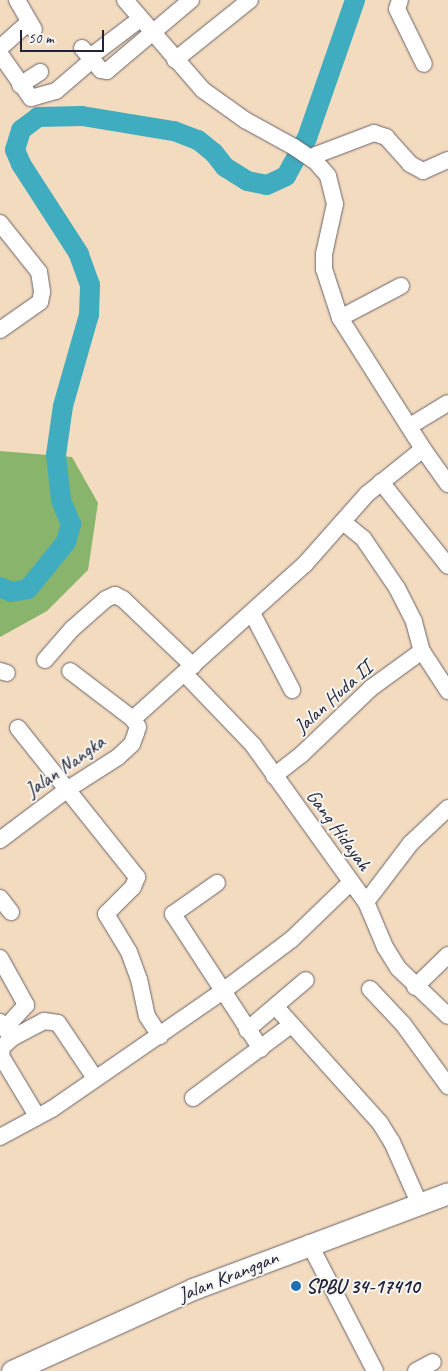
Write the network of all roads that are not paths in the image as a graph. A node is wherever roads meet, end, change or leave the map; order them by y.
1 (17, 0) edge
2 (125, 0) edge
3 (190, 0) edge
4 (250, 0) edge
5 (400, 0) edge
6 (140, 18) junction
7 (151, 31) junction
8 (0, 48) edge
9 (0, 54) edge
10 (88, 55) junction
11 (175, 60) junction
12 (424, 64) dead end
13 (40, 72) dead end
14 (20, 84) junction
15 (310, 158) junction
16 (448, 160) edge
17 (0, 223) edge
18 (400, 286) dead end
19 (340, 318) junction
20 (0, 330) edge
21 (448, 403) edge
22 (410, 426) junction
23 (422, 449) junction
24 (381, 482) junction
25 (448, 484) edge
26 (342, 522) junction
27 (448, 566) edge
28 (252, 613) junction
29 (422, 651) junction
30 (45, 660) dead end
31 (189, 670) junction
32 (70, 671) dead end
33 (292, 690) dead end
34 (448, 691) edge
35 (133, 719) junction
36 (18, 728) dead end
37 (274, 776) junction
38 (68, 789) junction
39 (448, 808) edge
40 (2, 834) edge
41 (217, 883) dead end
42 (350, 883) junction
43 (0, 898) edge
44 (366, 902) junction
45 (11, 912) dead end
46 (448, 955) edge
47 (0, 958) edge
48 (306, 980) dead end
49 (415, 987) junction
50 (370, 989) dead end
51 (224, 991) junction
52 (276, 1008) junction
53 (448, 1016) edge
54 (291, 1025) junction
55 (5, 1029) edge
56 (247, 1030) junction
57 (160, 1036) junction
58 (261, 1049) junction
59 (96, 1078) junction
60 (448, 1086) edge
61 (194, 1098) dead end
62 (37, 1116) junction
63 (0, 1137) edge
64 (448, 1193) edge
65 (419, 1203) junction
66 (309, 1243) junction
67 (433, 1362) dead end
68 (12, 1371) edge
69 (374, 1371) edge
70 (416, 1371) edge

1 - 8 street
2 - 6 street
3 - 7 street
4 - 11 street
5 - 12 street
6 - 7 street
6 - 10 street
7 - 10 street
7 - 11 street
9 - 14 street
10 - 14 street
11 - 15 street
13 - 14 street
15 - 16 street
15 - 19 street
17 - 20 street
18 - 19 street
19 - 22 street
21 - 22 street
22 - 23 street
23 - 24 street
23 - 25 street
24 - 26 street
24 - 27 street
26 - 28 street
26 - 29 street
28 - 31 street
28 - 33 street
29 - 34 street
29 - 37 street, Jalan Huda II
30 - 31 street, Gang Hidayah
31 - 35 street
31 - 37 street, Gang Hidayah
32 - 35 street
35 - 38 street, Jalan Nangka
36 - 38 street
37 - 42 street, Gang Hidayah
38 - 40 street, Jalan Nangka
38 - 57 street
39 - 44 street
41 - 51 street
42 - 44 street, Gang Hidayah
42 - 51 street
43 - 45 street
44 - 49 street, Gang Hidayah
46 - 49 street
47 - 55 street
48 - 52 street
49 - 53 street, Gang Hidayah
50 - 60 street
51 - 56 street
51 - 57 street
52 - 54 street
52 - 56 street
54 - 58 street
54 - 65 street
55 - 59 street
55 - 62 street
56 - 58 street
57 - 59 street
58 - 61 street
59 - 62 street
62 - 63 street
64 - 65 main road, Jalan Kranggan
65 - 66 main road, Jalan Kranggan
66 - 68 main road, Jalan Kranggan
66 - 69 street
67 - 70 street

